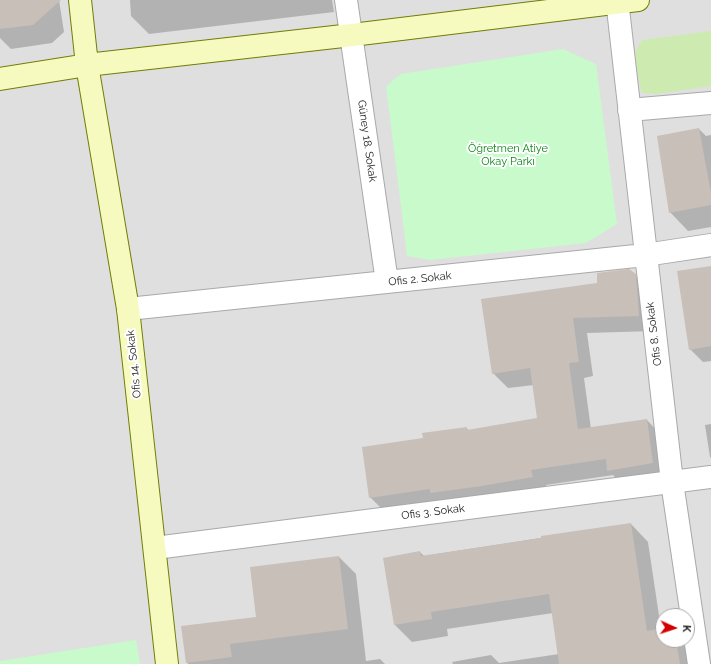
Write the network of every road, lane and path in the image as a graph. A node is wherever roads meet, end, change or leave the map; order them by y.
1 (80, 0) edge
2 (346, 0) edge
3 (624, 1) edge
4 (352, 35) junction
5 (87, 65) junction
6 (0, 79) edge
7 (711, 103) edge
8 (629, 110) junction
9 (711, 245) edge
10 (645, 255) junction
11 (387, 282) junction
12 (128, 309) junction
13 (711, 477) edge
14 (672, 482) junction
15 (155, 548) junction
16 (167, 664) edge
17 (699, 664) edge

1 - 5 street, Ofis 14. Sokak
2 - 4 street, Güney 18. Sokak
3 - 4 street
3 - 8 street, Ofis 8. Sokak
4 - 5 street
4 - 11 street, Güney 18. Sokak
5 - 6 street
5 - 12 street, Ofis 14. Sokak
7 - 8 street
8 - 10 street, Ofis 8. Sokak
9 - 10 street, Ofis 2. Sokak
10 - 11 street, Ofis 2. Sokak
10 - 14 street, Ofis 8. Sokak
11 - 12 street, Ofis 2. Sokak
12 - 15 street, Ofis 14. Sokak
13 - 14 street, Ofis 3. Sokak
14 - 15 street, Ofis 3. Sokak
14 - 17 street, Ofis 8. Sokak
15 - 16 street, Ofis 14. Sokak

